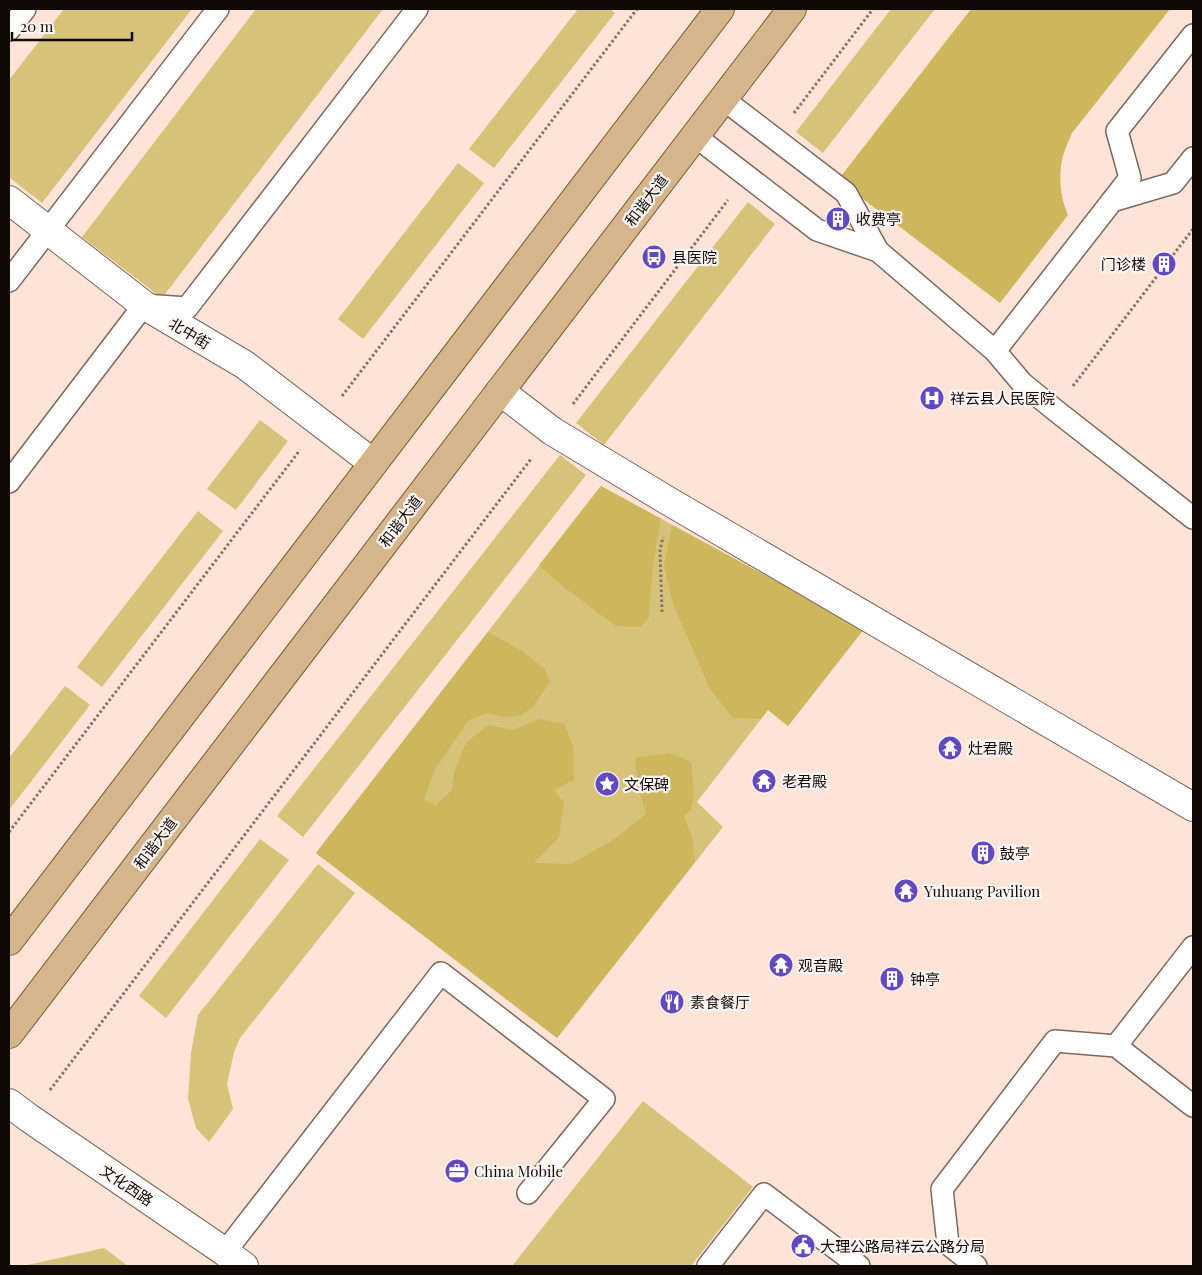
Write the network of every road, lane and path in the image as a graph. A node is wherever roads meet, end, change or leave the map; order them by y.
1 (25, 9) edge
2 (218, 9) edge
3 (417, 9) edge
4 (720, 9) edge
5 (792, 9) edge
6 (873, 9) edge
7 (9, 30) edge
8 (1193, 36) edge
9 (723, 99) junction
10 (695, 136) junction
11 (774, 139) junction
12 (1193, 158) edge
13 (746, 175) junction
14 (9, 200) edge
15 (1112, 201) junction
16 (1193, 229) edge
17 (48, 230) junction
18 (878, 251) junction
19 (9, 280) edge
20 (144, 305) junction
21 (995, 350) junction
22 (500, 391) junction
23 (1055, 410) junction
24 (552, 431) junction
25 (373, 463) junction
26 (9, 482) edge
27 (670, 502) junction
28 (1193, 518) edge
29 (662, 612) dead end
30 (1193, 807) edge
31 (9, 940) edge
32 (1193, 947) edge
33 (9, 1034) edge
34 (1116, 1046) junction
35 (1193, 1106) edge
36 (19, 1110) edge
37 (528, 1193) dead end
38 (235, 1259) edge
39 (708, 1266) edge
40 (859, 1266) edge
41 (976, 1266) edge

1 - 7 lane
2 - 17 lane
3 - 20 lane
4 - 25 main road
5 - 9 main road, 和谐大道
6 - 11 path
8 - 15 lane
9 - 10 main road, 和谐大道
9 - 11 lane
10 - 13 lane
10 - 22 main road, 和谐大道
11 - 18 lane
12 - 15 lane
13 - 18 lane
13 - 24 path
14 - 17 street, 北中街
15 - 21 lane
16 - 23 path
17 - 19 lane
17 - 20 street, 北中街
18 - 21 lane
20 - 25 street, 北中街
20 - 26 lane
21 - 23 lane
22 - 24 street
22 - 33 main road, 和谐大道
23 - 28 lane
24 - 27 street
24 - 36 path
25 - 31 main road
27 - 29 path
27 - 30 street
32 - 34 lane
34 - 35 lane
34 - 41 lane
36 - 38 street, 文化西路
37 - 38 lane
39 - 40 lane

